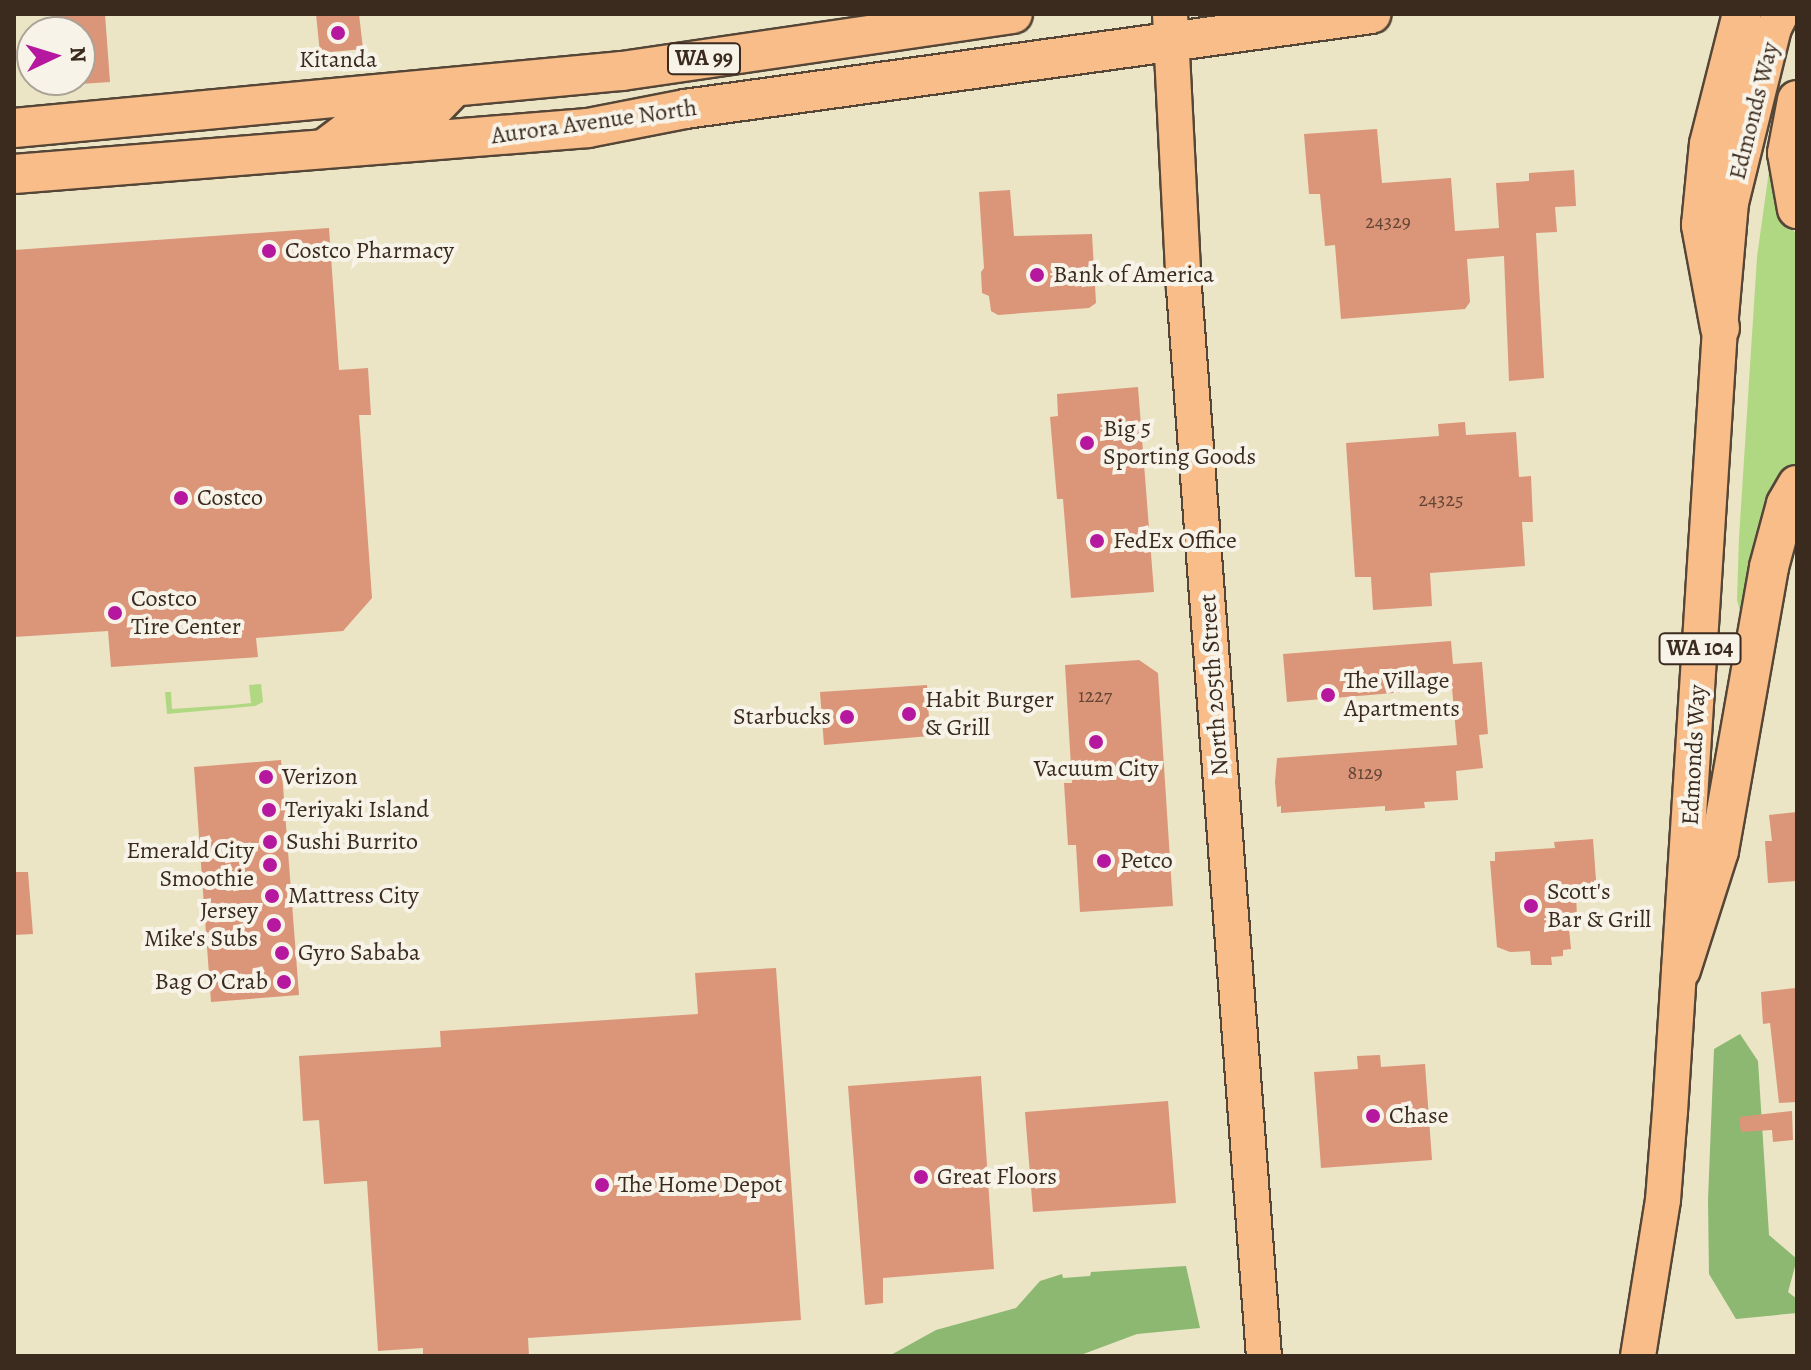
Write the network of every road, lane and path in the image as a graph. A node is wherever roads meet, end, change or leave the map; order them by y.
1 (1013, 14) edge
2 (1371, 14) edge
3 (1742, 14) edge
4 (1781, 14) edge
5 (1170, 28) edge
6 (456, 88) junction
7 (1797, 100) edge
8 (14, 128) edge
9 (318, 151) junction
10 (14, 174) edge
11 (1797, 209) edge
12 (1720, 328) junction
13 (1797, 485) edge
14 (1681, 970) junction
15 (1264, 1356) edge
16 (1638, 1356) edge

1 - 6 highway, Aurora Avenue North / WA 99
2 - 5 highway, WA 99
3 - 12 highway
4 - 12 main road, Edmonds Way / WA 104
5 - 9 highway, Aurora Avenue North / WA 99
5 - 15 main road, North 205th Street
6 - 8 highway, Aurora Avenue North / WA 99
6 - 9 main road
7 - 11 highway
9 - 10 highway, Aurora Avenue North / WA 99
12 - 14 main road, Edmonds Way / WA 104
13 - 14 highway
14 - 16 main road, Edmonds Way / WA 104

